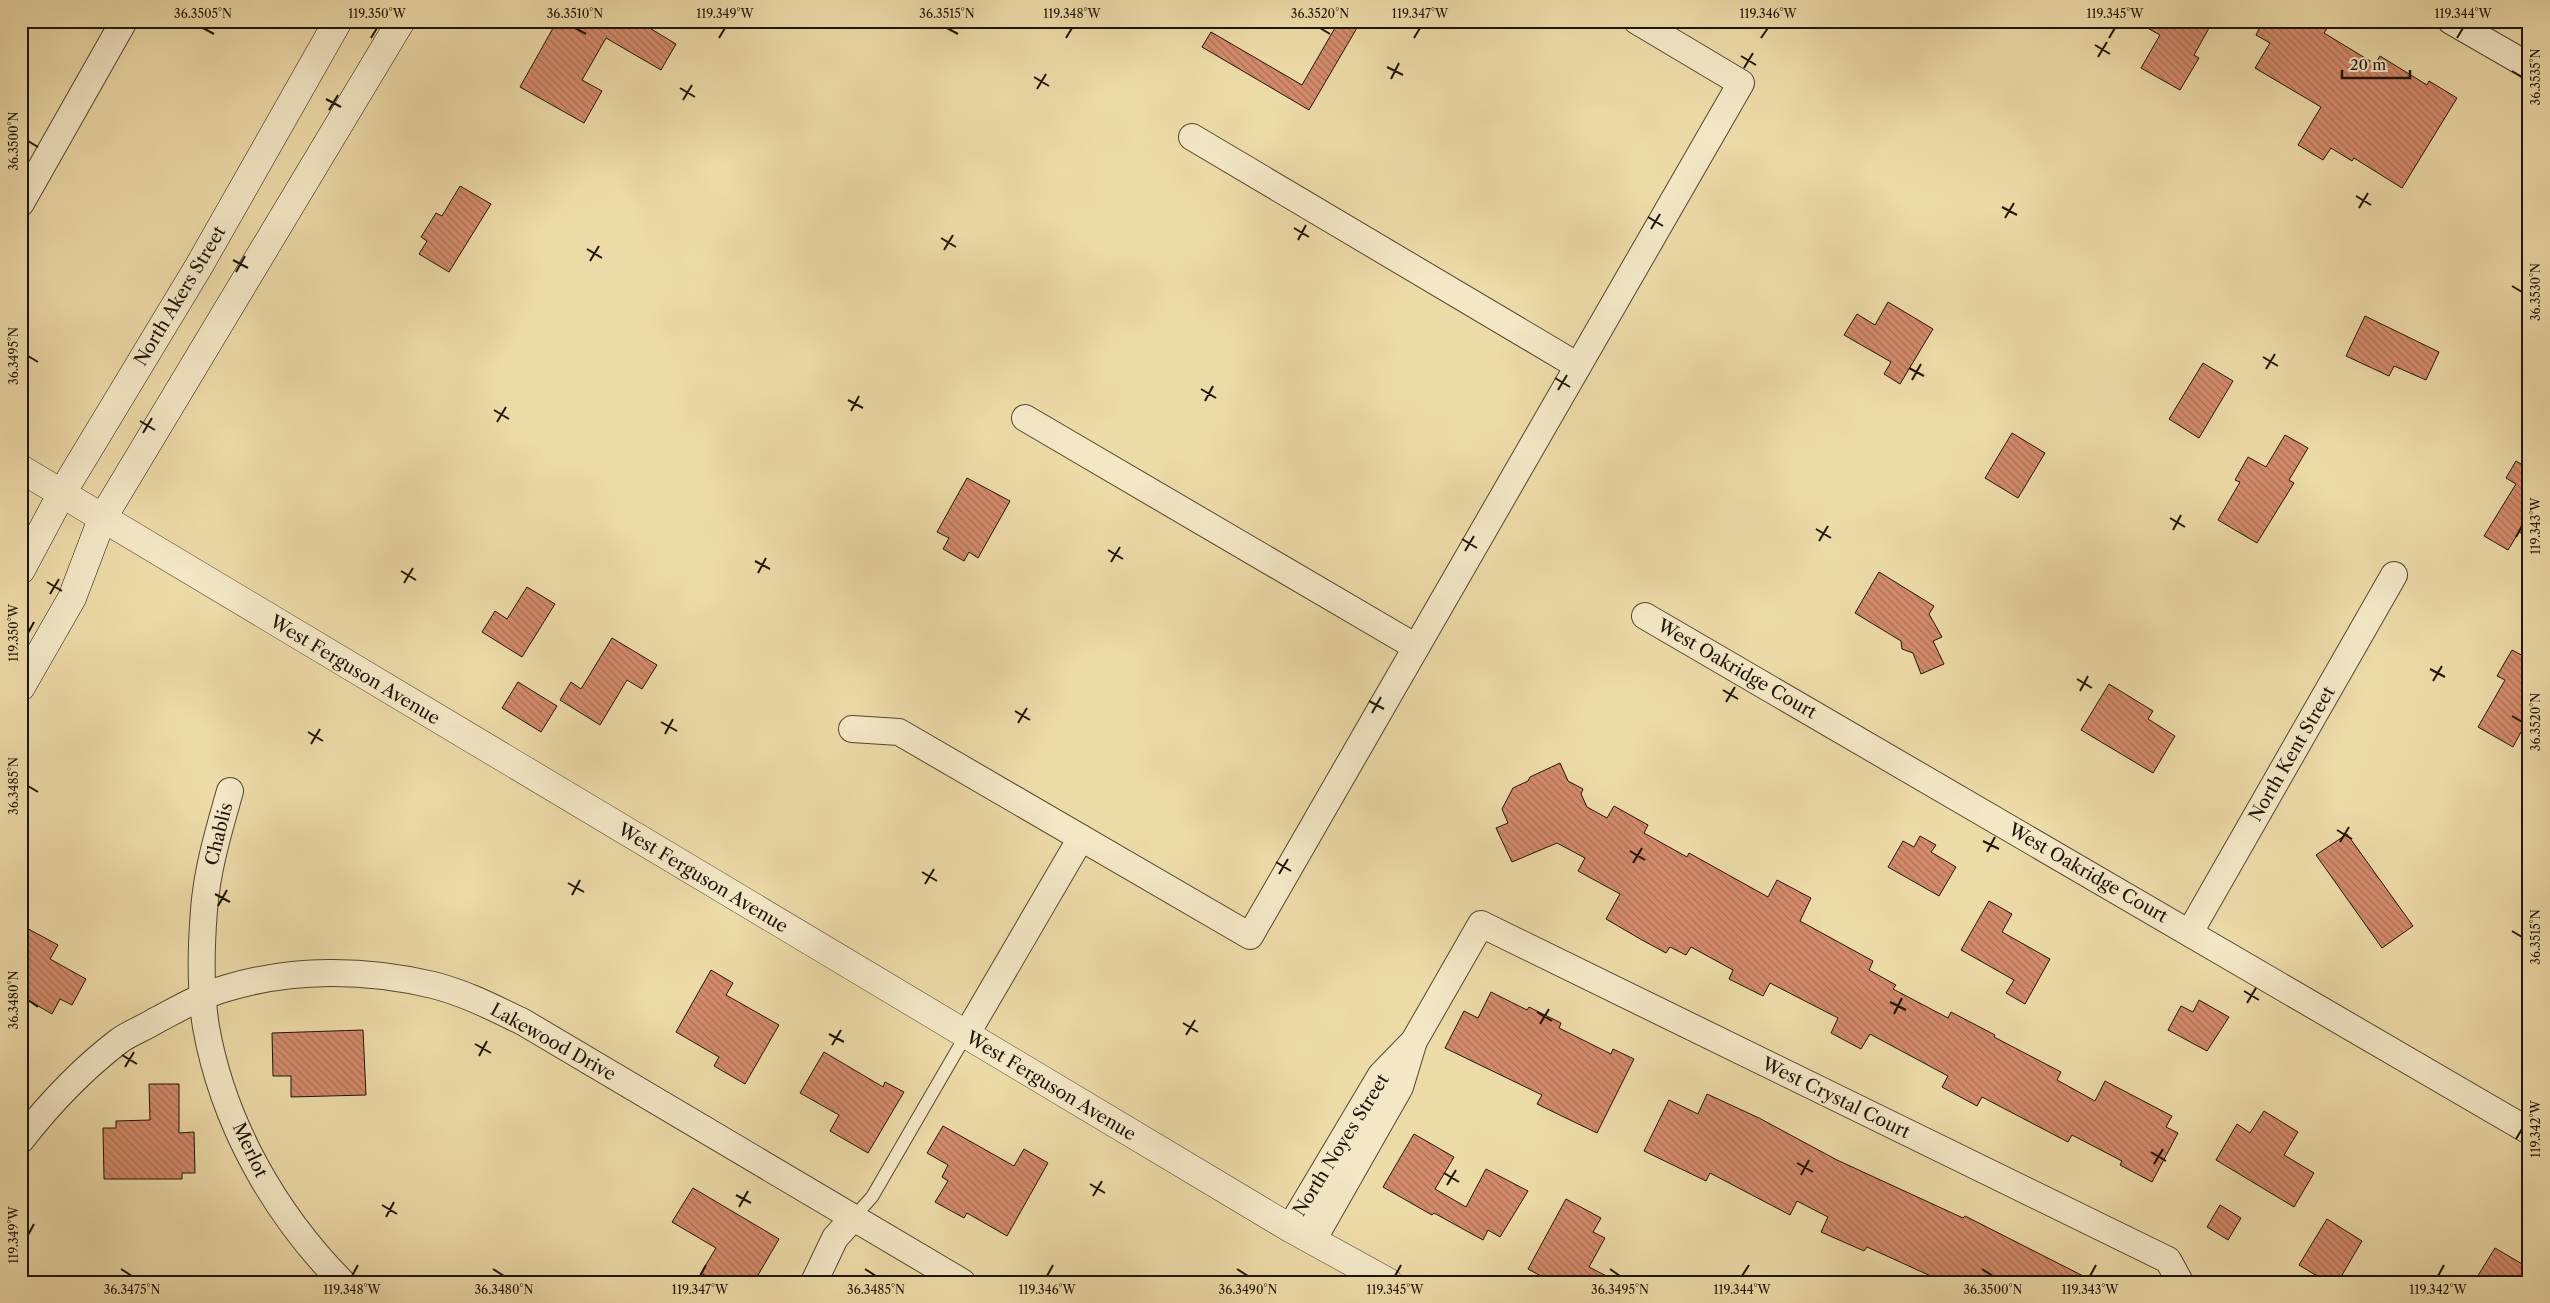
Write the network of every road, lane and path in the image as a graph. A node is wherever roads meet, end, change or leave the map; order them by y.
1 (124, 21) edge
2 (338, 21) edge
3 (386, 21) edge
4 (401, 21) edge
5 (1637, 21) edge
6 (2451, 21) edge
7 (2529, 66) edge
8 (357, 98) junction
9 (1192, 137) dead end
10 (21, 203) edge
11 (1578, 366) junction
12 (1025, 418) dead end
13 (21, 469) edge
14 (62, 494) junction
15 (102, 519) junction
16 (21, 570) edge
17 (2394, 575) dead end
18 (1645, 616) dead end
19 (1416, 647) junction
20 (21, 687) edge
21 (852, 729) dead end
22 (230, 791) dead end
23 (1081, 838) junction
24 (1481, 924) joint
25 (2190, 932) junction
26 (203, 997) junction
27 (966, 1035) junction
28 (2529, 1131) edge
29 (21, 1140) edge
30 (853, 1218) junction
31 (1301, 1234) junction
32 (342, 1282) edge
33 (814, 1282) edge
34 (962, 1282) edge
35 (1388, 1282) edge
36 (2180, 1282) edge

1 - 10 street
2 - 14 street, North Akers Street
3 - 8 street
4 - 8 street
5 - 11 street
6 - 7 street
8 - 15 street
9 - 11 street
11 - 19 street
12 - 19 street
13 - 14 street, West Ferguson Avenue
14 - 15 street, West Ferguson Avenue
14 - 16 street, North Akers Street
15 - 20 street
15 - 27 street, West Ferguson Avenue
17 - 25 street, North Kent Street
18 - 25 street, West Oakridge Court
19 - 23 street
21 - 23 street
22 - 26 street, Chablis
23 - 27 street
24 - 31 street, North Noyes Street
24 - 36 street, West Crystal Court
25 - 28 street, West Oakridge Court
26 - 29 street, Lakewood Drive
26 - 30 street, Lakewood Drive
26 - 32 street, Merlot
27 - 30 lane
27 - 31 street, West Ferguson Avenue
30 - 33 street
30 - 34 street, Lakewood Drive
31 - 35 street, West Ferguson Avenue

